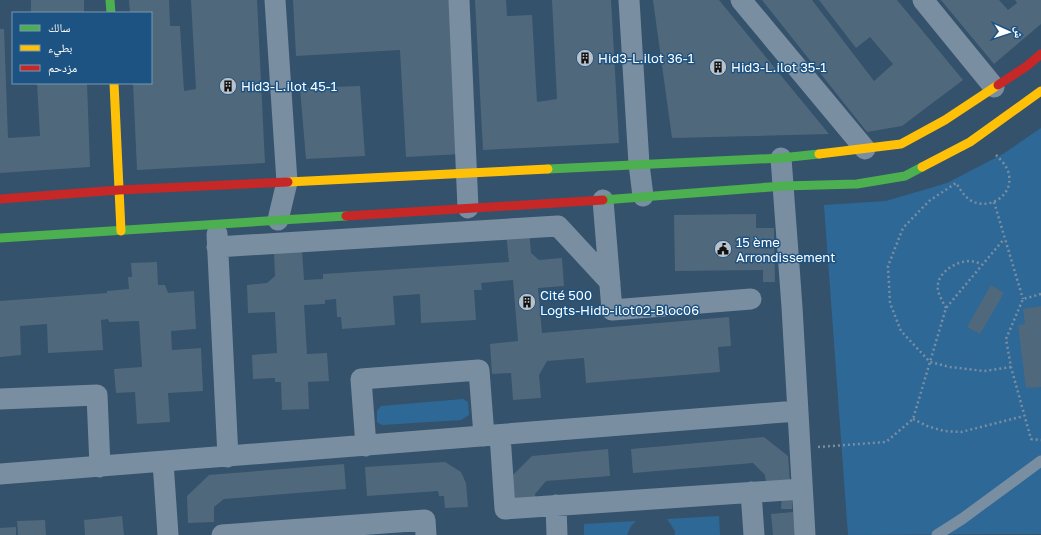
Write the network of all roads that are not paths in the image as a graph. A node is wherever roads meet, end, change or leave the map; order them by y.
1 (110, 0) edge
2 (275, 0) edge
3 (459, 0) edge
4 (629, 0) edge
5 (741, 0) edge
6 (923, 0) edge
7 (111, 12) edge
8 (1041, 54) edge
9 (114, 84) edge
10 (994, 87) junction
11 (1041, 91) edge
12 (865, 149) junction
13 (781, 158) junction
14 (639, 164) junction
15 (467, 173) junction
16 (287, 182) junction
17 (783, 186) junction
18 (119, 190) junction
19 (643, 196) junction
20 (0, 199) edge
21 (603, 200) junction
22 (468, 208) junction
23 (278, 220) junction
24 (216, 224) junction
25 (121, 231) junction
26 (0, 238) edge
27 (217, 248) junction
28 (610, 282) junction
29 (751, 299) dead end
30 (0, 398) edge
31 (798, 411) junction
32 (492, 436) junction
33 (366, 446) junction
34 (228, 457) junction
35 (163, 462) junction
36 (1041, 462) edge
37 (100, 467) junction
38 (0, 474) edge
39 (802, 489) junction
40 (751, 492) junction
41 (556, 505) junction
42 (168, 535) edge
43 (233, 535) edge
44 (426, 535) edge
45 (557, 535) edge
46 (754, 535) edge
47 (805, 535) edge
48 (937, 535) edge

1 - 7 street
2 - 16 street
3 - 15 street
4 - 14 street
5 - 12 street
6 - 10 street
8 - 10 street
9 - 18 street
10 - 12 street
11 - 17 street
12 - 13 street
13 - 14 street
13 - 17 street
14 - 15 street
14 - 19 street
15 - 16 street
15 - 22 street
16 - 18 street
16 - 23 street
17 - 19 street
17 - 31 street
18 - 20 street
18 - 25 street
19 - 21 street
21 - 22 street
21 - 28 street
22 - 23 street
23 - 24 street
24 - 25 street
24 - 27 street
25 - 26 street
27 - 28 street
27 - 34 street
28 - 29 street
30 - 37 street
31 - 32 street
31 - 39 street
32 - 33 street
32 - 33 street
32 - 41 street
33 - 34 street
34 - 35 street
35 - 37 street
35 - 42 street
36 - 48 lane
37 - 38 street
39 - 40 street
39 - 47 street
40 - 41 street
40 - 46 street
41 - 45 street
43 - 44 street

